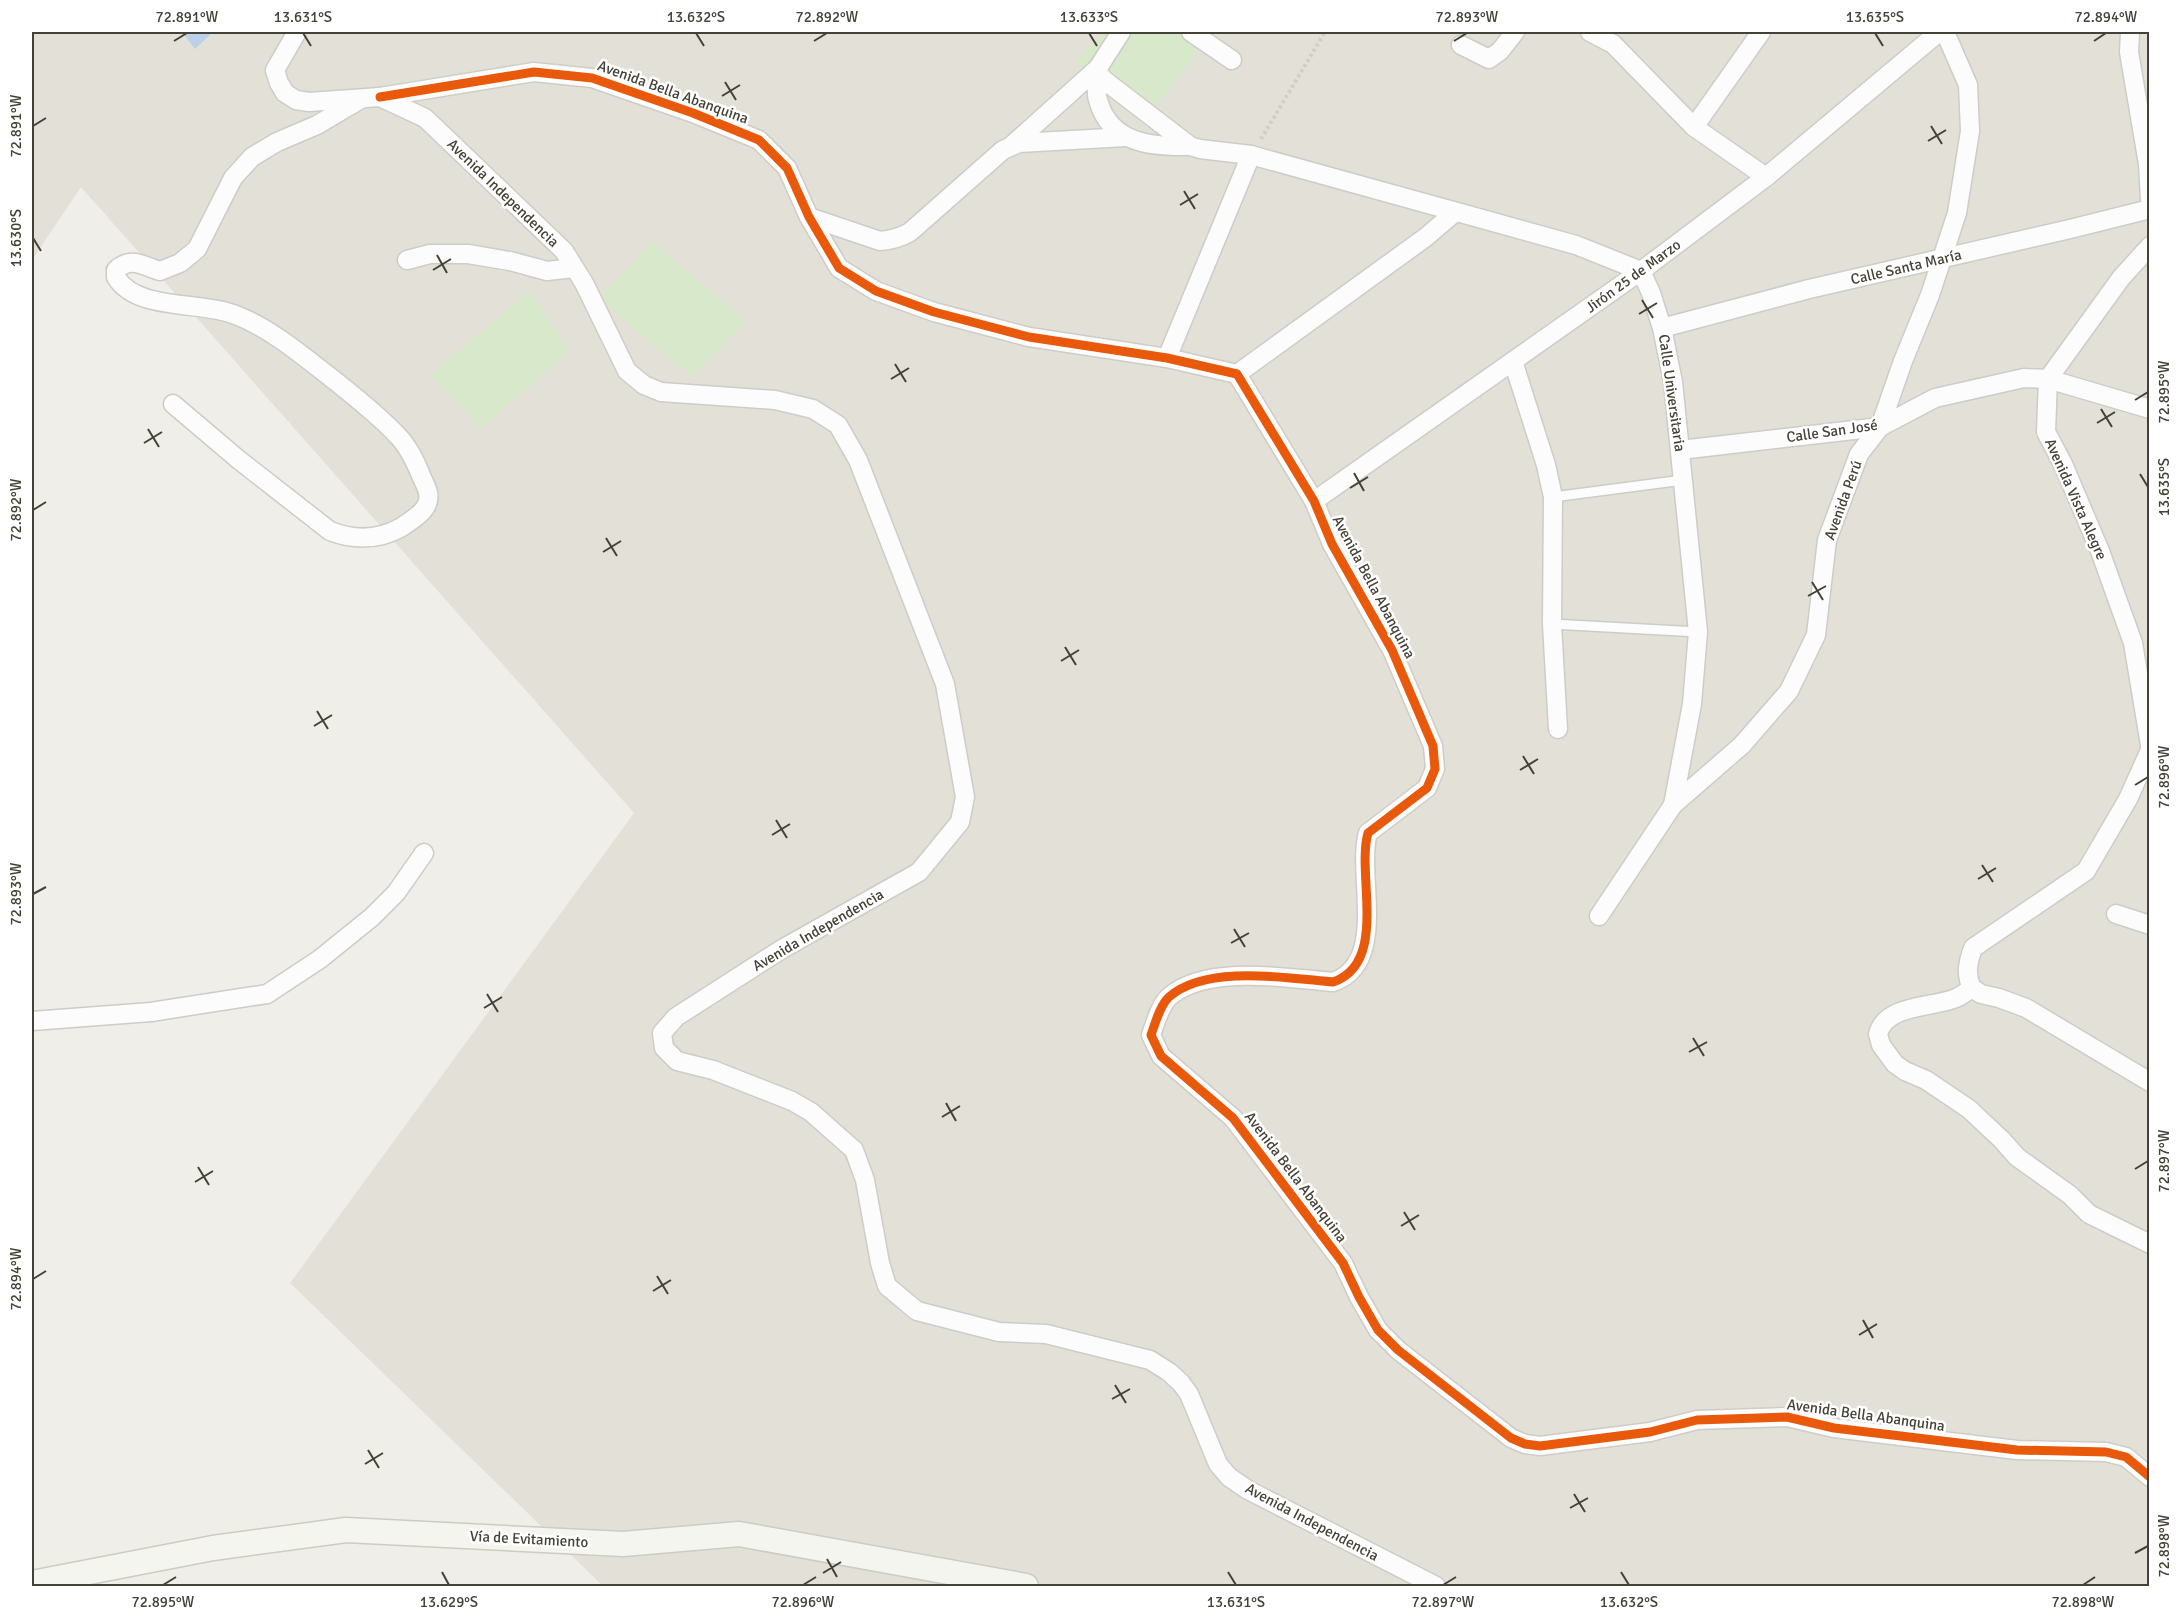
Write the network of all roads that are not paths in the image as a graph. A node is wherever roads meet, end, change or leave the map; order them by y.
1 (297, 32) edge
2 (1121, 32) edge
3 (1191, 32) edge
4 (1515, 32) edge
5 (1590, 32) edge
6 (1761, 32) edge
7 (1939, 32) edge
8 (1945, 32) edge
9 (2130, 32) edge
10 (1617, 38) edge
11 (1461, 45) dead end
12 (1232, 60) dead end
13 (1098, 68) junction
14 (371, 97) junction
15 (2145, 120) edge
16 (1694, 127) junction
17 (1126, 136) junction
18 (1011, 146) junction
19 (1190, 146) junction
20 (1251, 155) junction
21 (1766, 177) junction
22 (2150, 200) edge
23 (2150, 209) edge
24 (1454, 213) junction
25 (809, 217) junction
26 (2150, 246) edge
27 (1942, 258) junction
28 (407, 260) dead end
29 (574, 268) junction
30 (1641, 272) junction
31 (1662, 328) junction
32 (1167, 357) junction
33 (1513, 361) junction
34 (1237, 374) junction
35 (2048, 379) junction
36 (173, 405) dead end
37 (2150, 409) edge
38 (1880, 427) junction
39 (1680, 450) junction
40 (1683, 480) junction
41 (1553, 497) junction
42 (1314, 501) junction
43 (1552, 624) junction
44 (1698, 632) junction
45 (1558, 729) dead end
46 (2150, 745) edge
47 (2150, 750) edge
48 (1673, 805) junction
49 (424, 853) dead end
50 (2116, 915) dead end
51 (1599, 916) dead end
52 (2150, 925) edge
53 (1972, 988) junction
54 (32, 1021) edge
55 (2150, 1082) edge
56 (2150, 1244) edge
57 (2150, 1477) edge
58 (32, 1583) edge
59 (1026, 1587) edge
60 (1436, 1587) edge

1 - 14 street, Avenida Bella Abanquina
2 - 13 street
3 - 12 street
4 - 11 street
5 - 10 street
6 - 16 street
7 - 21 street, Jirón 25 de Marzo
8 - 27 street, Avenida Perú
9 - 15 street
10 - 16 street
13 - 17 street
13 - 18 street
13 - 19 street
14 - 25 street, Avenida Bella Abanquina
14 - 29 street, Avenida Independencia
14 - 36 street
15 - 22 street
16 - 21 street
17 - 18 street
17 - 19 street
18 - 25 street
19 - 20 street
20 - 24 street
20 - 32 street
21 - 30 street, Jirón 25 de Marzo
23 - 27 street, Calle Santa María
24 - 30 street
24 - 34 street
25 - 32 street, Avenida Bella Abanquina
26 - 35 street
27 - 31 street, Calle Santa María
27 - 38 street, Avenida Perú
28 - 29 street
29 - 60 street, Avenida Independencia
30 - 31 street, Calle Universitaria
30 - 33 street, Jirón 25 de Marzo
31 - 39 street, Calle Universitaria
32 - 34 street, Avenida Bella Abanquina
33 - 41 street
33 - 42 street, Jirón 25 de Marzo
34 - 42 street, Avenida Bella Abanquina
35 - 37 street, Calle San José
35 - 38 street, Calle San José
35 - 46 street, Avenida Vista Alegre
38 - 39 street, Calle San José
38 - 48 street, Avenida Perú
39 - 40 street, Calle Universitaria
40 - 41 lane
40 - 44 street, Calle Universitaria
41 - 43 street
42 - 57 street, Avenida Bella Abanquina
43 - 44 lane
43 - 45 street
44 - 48 street, Calle Universitaria
47 - 53 street
48 - 51 street, Avenida Perú
49 - 54 street
50 - 52 street
53 - 55 street
53 - 56 street
58 - 59 main road, Vía de Evitamiento

